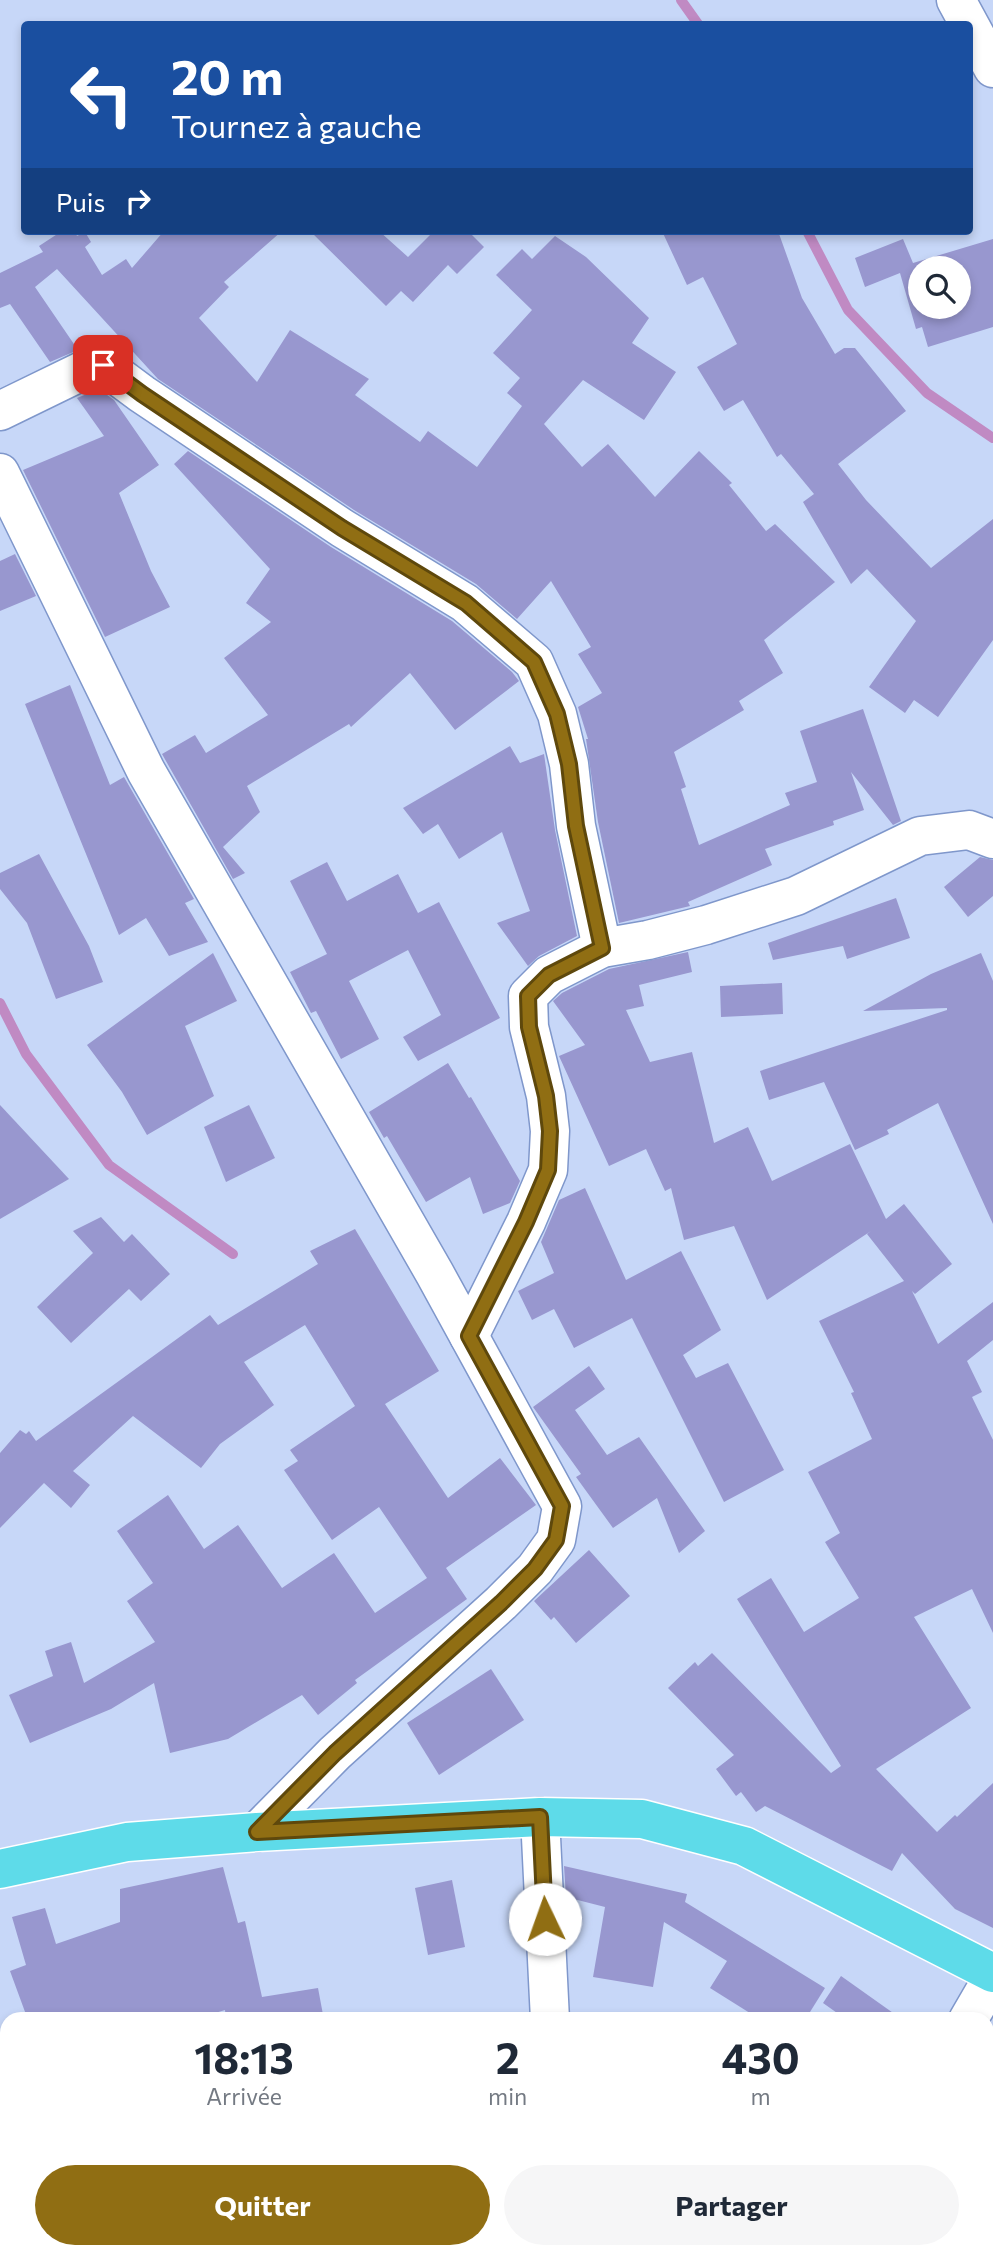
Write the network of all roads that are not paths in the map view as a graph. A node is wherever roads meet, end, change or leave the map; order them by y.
1 (956, 0) edge
2 (967, 21) edge
3 (973, 31) edge
4 (993, 68) edge
5 (0, 411) edge
6 (0, 473) edge
7 (993, 839) edge
8 (602, 948) junction
9 (469, 1336) junction
10 (540, 1817) junction
11 (257, 1832) junction
12 (0, 1869) edge
13 (993, 1975) edge
14 (550, 2012) edge
15 (972, 2012) edge

1 - 2 street
3 - 4 street
5 - 8 street
6 - 9 street
7 - 8 street
8 - 9 street
9 - 11 street
10 - 11 highway
10 - 13 highway
10 - 14 street
11 - 12 highway
13 - 15 street

